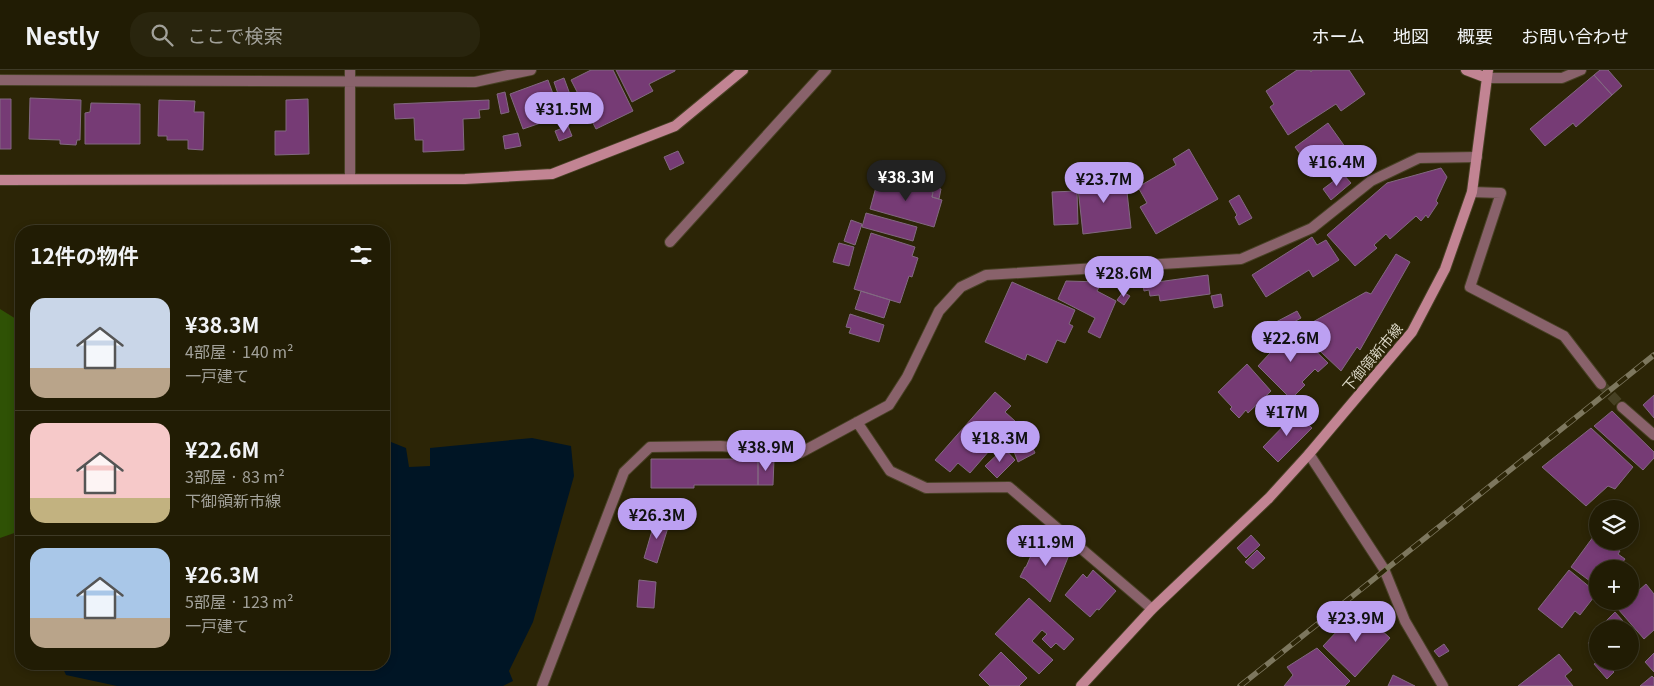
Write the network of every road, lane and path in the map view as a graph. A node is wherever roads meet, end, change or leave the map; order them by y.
1 (350, 70) edge
2 (531, 70) edge
3 (743, 70) edge
4 (826, 70) edge
5 (1466, 70) edge
6 (1581, 70) edge
7 (1488, 74) edge
8 (0, 80) edge
9 (350, 82) junction
10 (1477, 157) junction
11 (350, 179) junction
12 (0, 180) edge
13 (1472, 192) junction
14 (670, 242) dead end
15 (1601, 384) tunnel mouth
16 (1622, 407) tunnel mouth
17 (857, 422) junction
18 (1654, 435) edge
19 (1309, 454) junction
20 (1152, 609) junction
21 (542, 686) edge
22 (1081, 686) edge
23 (1443, 686) edge

1 - 9 street
2 - 9 street
3 - 11 street
4 - 14 street
5 - 7 street
6 - 7 street
7 - 10 street, 下御領新市線
8 - 9 street
9 - 11 street
10 - 13 street, 下御領新市線
10 - 17 street
11 - 12 street
13 - 15 street
13 - 19 street, 下御領新市線
16 - 18 street
17 - 20 street
17 - 21 street
19 - 20 street, 下御領新市線
19 - 23 street
20 - 22 street, 下御領新市線

